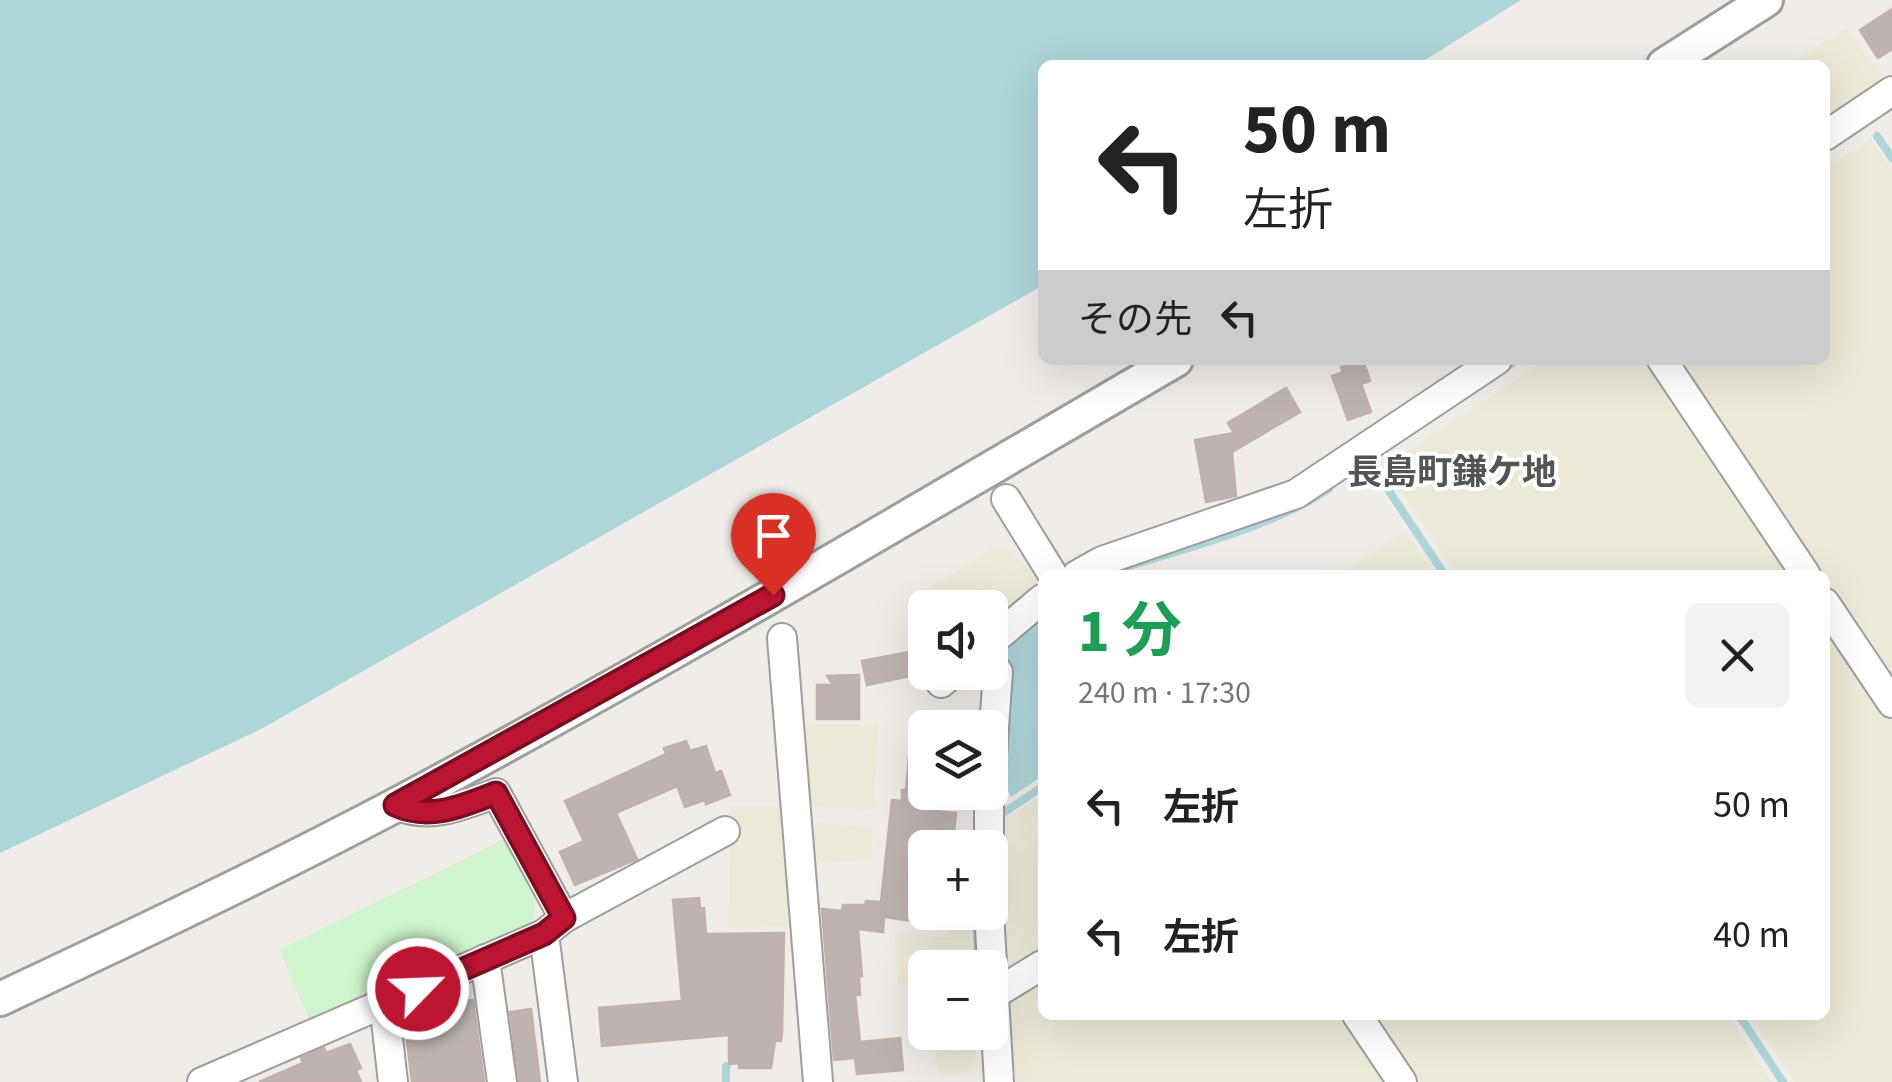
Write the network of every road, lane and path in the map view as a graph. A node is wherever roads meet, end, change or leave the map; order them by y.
1 (1766, 0) edge
2 (1672, 60) edge
3 (1892, 91) edge
4 (1830, 133) edge
5 (1167, 365) edge
6 (1489, 365) edge
7 (1665, 365) edge
8 (1006, 499) dead end
9 (1049, 570) edge
10 (1086, 570) edge
11 (1803, 570) edge
12 (1038, 602) edge
13 (1830, 610) edge
14 (1008, 627) edge
15 (782, 638) dead end
16 (1892, 703) edge
17 (395, 805) junction
18 (726, 831) dead end
19 (554, 926) junction
20 (485, 959) junction
21 (1038, 967) edge
22 (1008, 986) edge
23 (0, 999) edge
24 (384, 1004) junction
25 (1360, 1020) edge
26 (996, 1050) edge
27 (202, 1082) edge
28 (393, 1082) edge
29 (502, 1082) edge
30 (564, 1082) edge
31 (818, 1082) edge
32 (998, 1082) edge
33 (1402, 1082) edge

1 - 2 street
3 - 4 street
5 - 17 street
6 - 10 street
7 - 11 street
8 - 9 street
12 - 14 street
13 - 16 street
15 - 31 street
17 - 19 street
17 - 23 street
18 - 19 street
19 - 20 street
19 - 30 street
20 - 24 street
20 - 29 street
21 - 22 street
24 - 27 street
24 - 28 street
25 - 33 street
26 - 32 street

